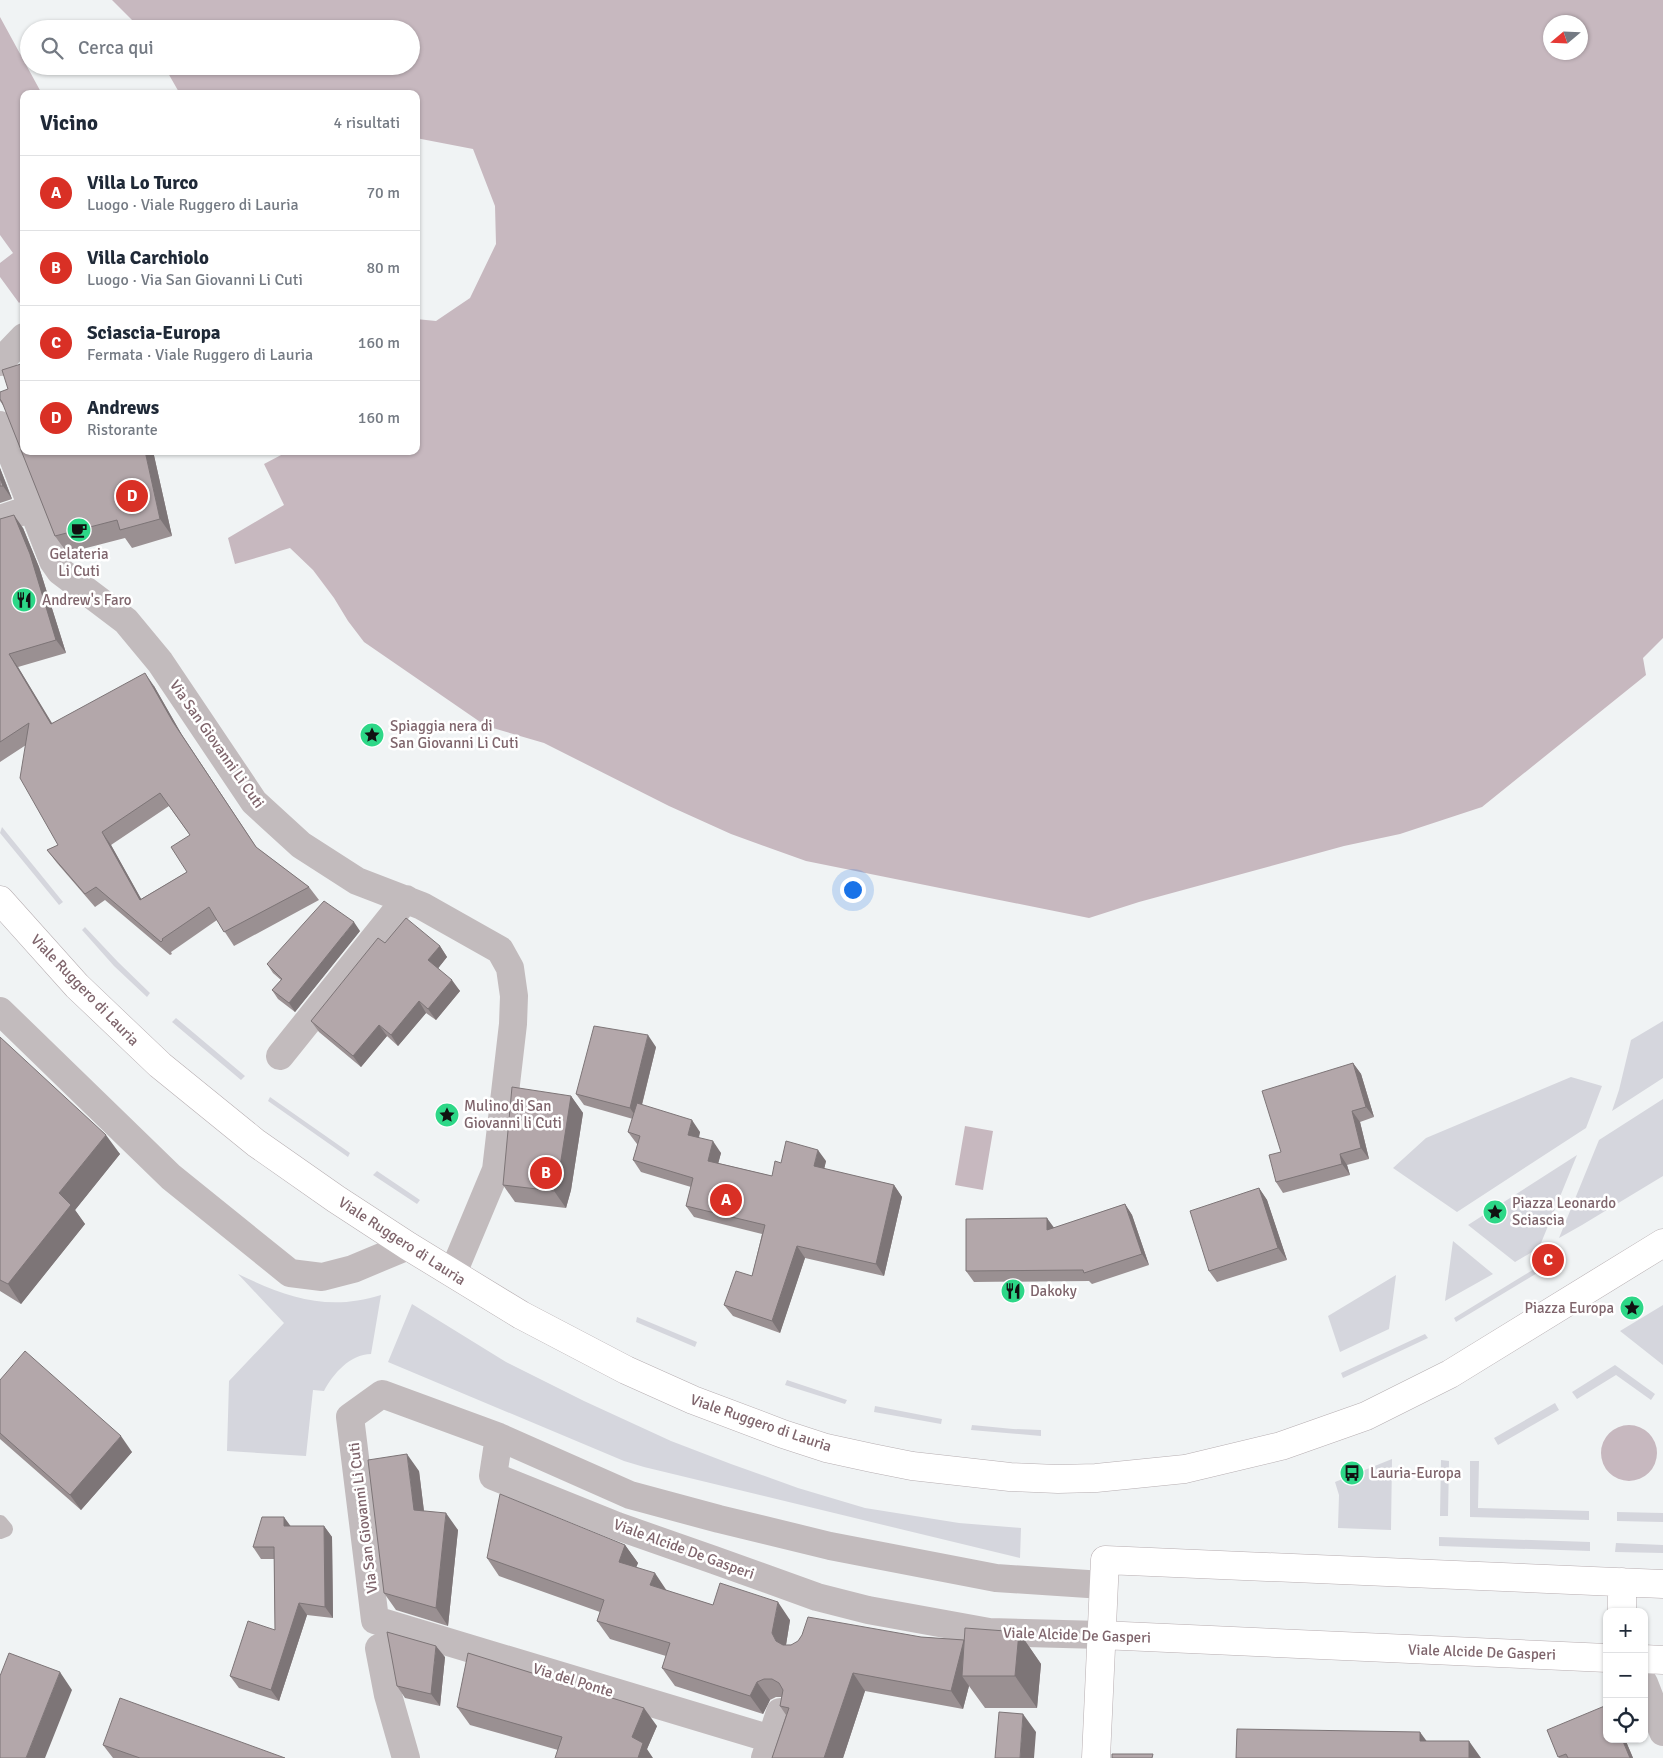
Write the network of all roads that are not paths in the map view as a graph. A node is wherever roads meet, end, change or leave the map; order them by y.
1 (20, 341) edge
2 (0, 362) edge
3 (0, 425) edge
4 (33, 508) junction
5 (0, 519) edge
6 (406, 899) junction
7 (0, 900) edge
8 (0, 1011) edge
9 (280, 1056) dead end
10 (1663, 1242) edge
11 (408, 1246) junction
12 (453, 1274) junction
13 (499, 1437) junction
14 (0, 1524) edge
15 (0, 1530) edge
16 (1104, 1572) junction
17 (1622, 1582) junction
18 (1663, 1584) edge
19 (1622, 1608) edge
20 (375, 1620) joint
21 (1101, 1635) junction
22 (379, 1648) dead end
23 (1603, 1658) edge
24 (1648, 1659) edge
25 (1663, 1660) edge
26 (1648, 1693) edge
27 (780, 1712) edge
28 (1663, 1732) edge
29 (768, 1749) edge
30 (406, 1758) edge
31 (1096, 1758) edge

1 - 2 street
3 - 4 street, Via San Giovanni Li Cuti
4 - 5 street
4 - 6 street, Via San Giovanni Li Cuti
6 - 9 street
6 - 12 street, Via San Giovanni Li Cuti
7 - 11 main road, Viale Ruggero di Lauria
8 - 11 street
10 - 12 main road, Viale Ruggero di Lauria
11 - 12 main road, Viale Ruggero di Lauria
13 - 16 street
13 - 20 street, Via San Giovanni Li Cuti
13 - 21 street, Viale Alcide De Gasperi
14 - 15 lane
16 - 17 main road
16 - 21 main road
17 - 18 main road
17 - 19 main road
20 - 29 street, Via del Ponte
21 - 23 main road, Viale Alcide De Gasperi
21 - 31 main road
22 - 30 street
24 - 25 main road
26 - 28 street
27 - 29 street

